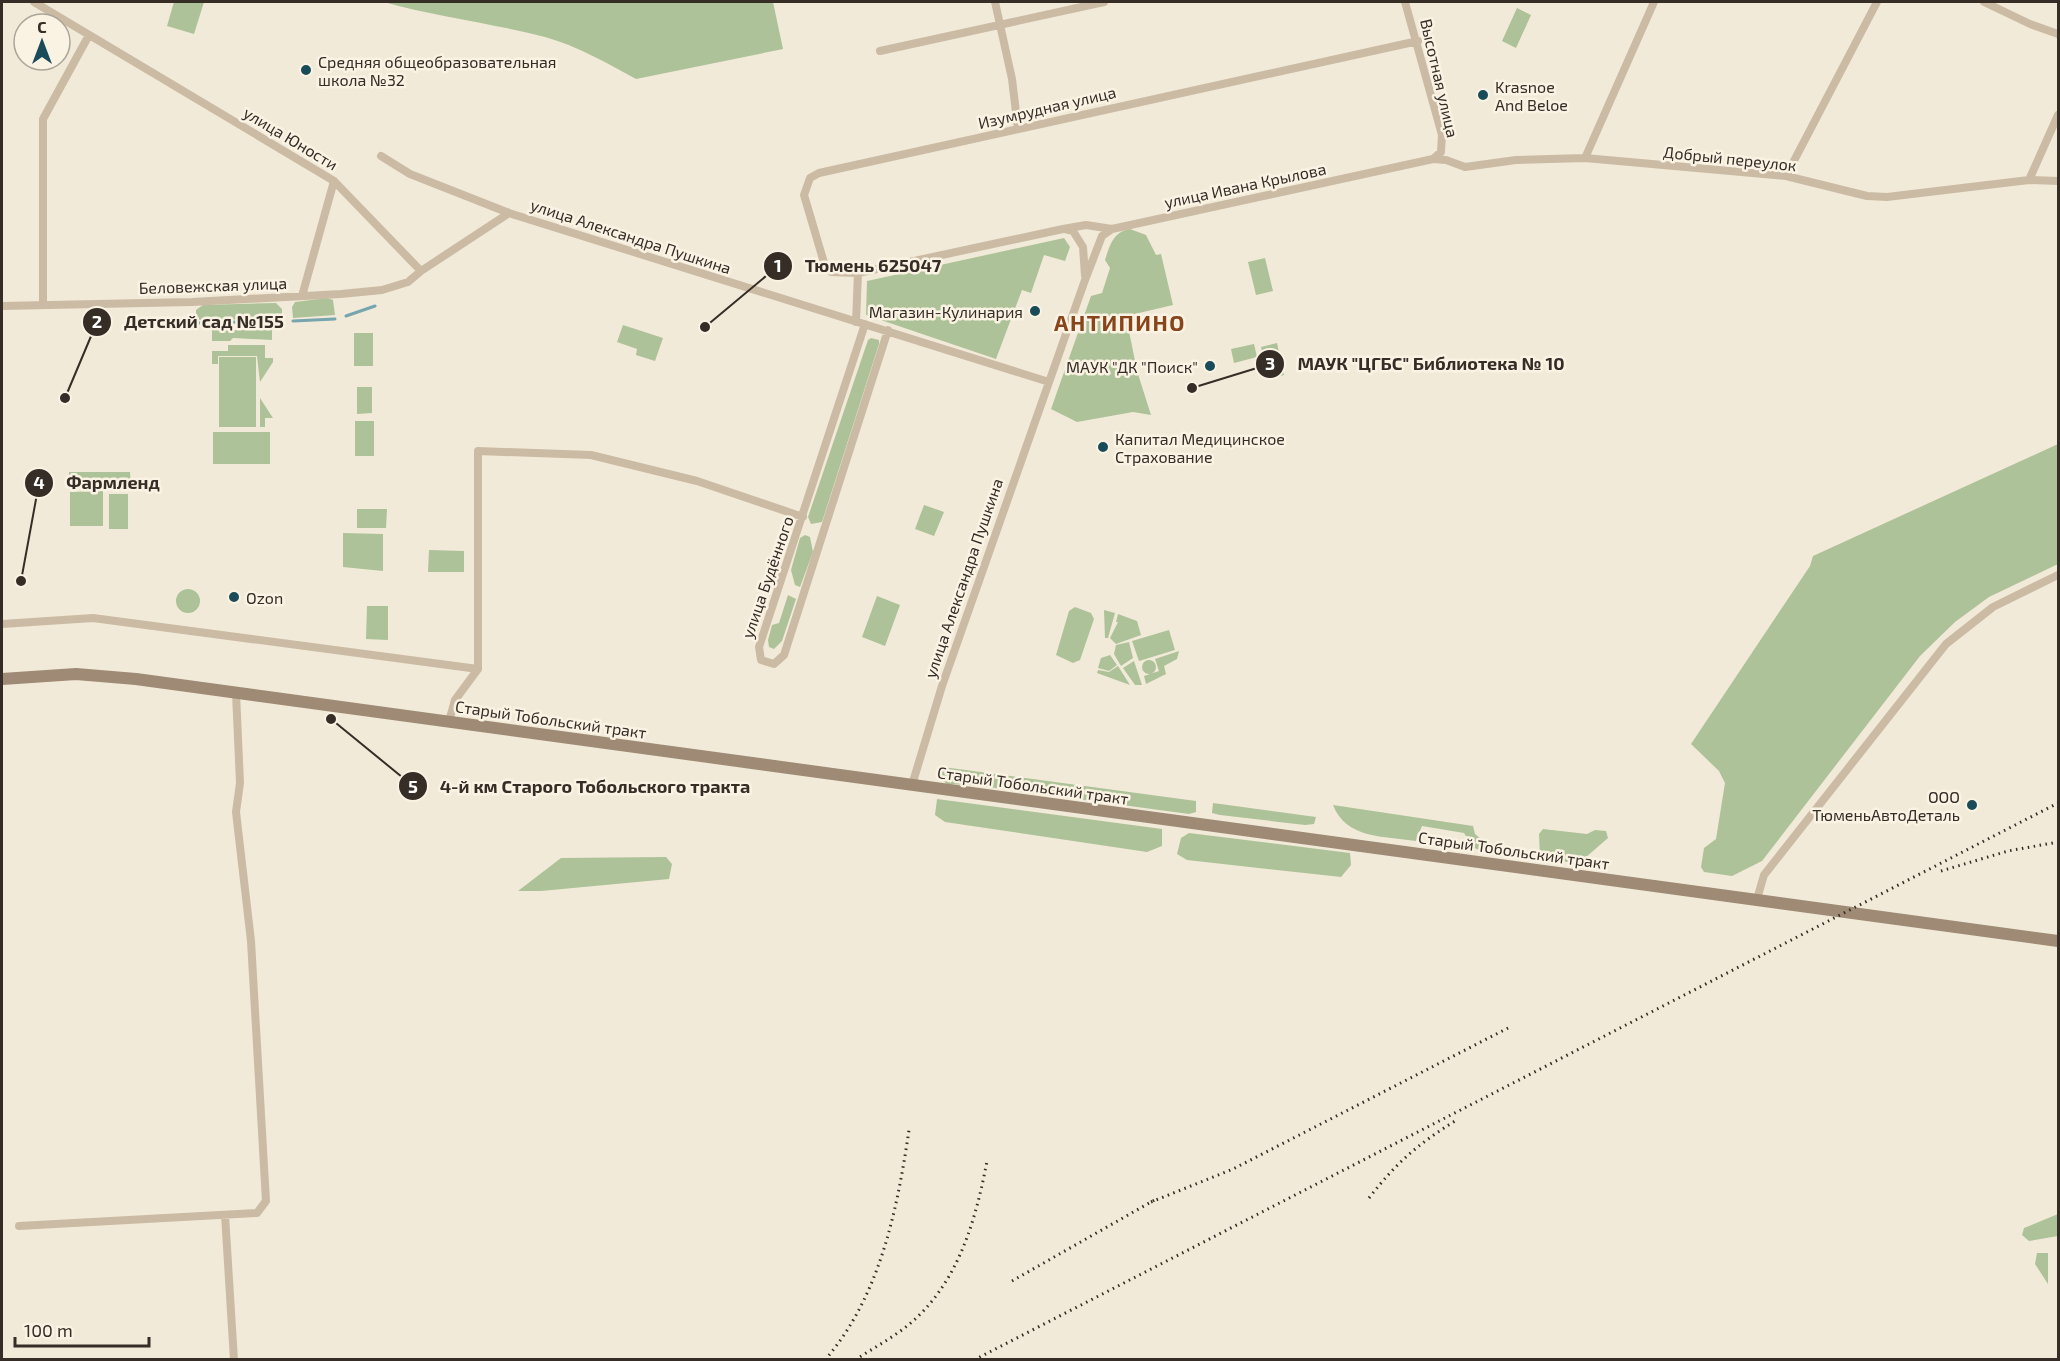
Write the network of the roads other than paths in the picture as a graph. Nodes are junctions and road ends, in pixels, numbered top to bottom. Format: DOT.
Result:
graph roads {
  1 [pos="34,2"];
  2 [pos="995,2"];
  3 [pos="1104,2"];
  4 [pos="1405,2"];
  5 [pos="1654,2"];
  6 [pos="1876,2"];
  7 [pos="1984,2"];
  8 [pos="1000,25"];
  9 [pos="90,34"];
  10 [pos="2058,34"];
  11 [pos="1418,41"];
  12 [pos="880,51"];
  13 [pos="2058,115"];
  14 [pos="1018,129"];
  15 [pos="381,156"];
  16 [pos="1585,158"];
  17 [pos="1433,159"];
  18 [pos="1786,177"];
  19 [pos="2030,180"];
  20 [pos="334,181"];
  21 [pos="2058,181"];
  22 [pos="510,213"];
  23 [pos="1063,229"];
  24 [pos="1112,229"];
  25 [pos="421,271"];
  26 [pos="858,273"];
  27 [pos="1085,280"];
  28 [pos="302,296"];
  29 [pos="43,304"];
  30 [pos="2,306"];
  31 [pos="861,323"];
  32 [pos="888,330"];
  33 [pos="1050,382"];
  34 [pos="803,517"];
  35 [pos="2058,575"];
  36 [pos="2,624"];
  37 [pos="478,669"];
  38 [pos="2,679"];
  39 [pos="236,693"];
  40 [pos="449,721"];
  41 [pos="912,785"];
  42 [pos="1757,899"];
  43 [pos="2058,941"];
  44 [pos="225,1215"];
  45 [pos="19,1226"];
  46 [pos="234,1359"];
  1 -- 9 [label="street, улица Юности"];
  2 -- 8 [label="street"];
  3 -- 8 [label="street"];
  4 -- 11 [label="street, Высотная улица"];
  5 -- 16 [label="street"];
  6 -- 18 [label="street"];
  7 -- 10 [label="street"];
  8 -- 12 [label="street"];
  8 -- 14 [label="street"];
  9 -- 20 [label="street, улица Юности"];
  9 -- 29 [label="street"];
  11 -- 14 [label="street, Изумрудная улица"];
  11 -- 17 [label="street, Высотная улица"];
  13 -- 19 [label="street"];
  14 -- 26 [label="street, Изумрудная улица"];
  15 -- 22 [label="street, улица Александра Пушкина"];
  16 -- 17 [label="street, Добрый переулок"];
  16 -- 18 [label="street, Добрый переулок"];
  17 -- 24 [label="street, улица Ивана Крылова"];
  18 -- 19 [label="street, Добрый переулок"];
  19 -- 21 [label="street, Добрый переулок"];
  20 -- 25 [label="street, улица Юности"];
  20 -- 28 [label="street"];
  22 -- 25 [label="street"];
  22 -- 31 [label="street, улица Александра Пушкина"];
  23 -- 24 [label="street, улица Ивана Крылова"];
  23 -- 26 [label="street, улица Ивана Крылова"];
  23 -- 27 [label="street"];
  24 -- 27 [label="street, улица Александра Пушкина"];
  25 -- 28 [label="street, Беловежская улица"];
  26 -- 31 [label="street, улица Будённого"];
  27 -- 33 [label="street, улица Александра Пушкина"];
  28 -- 29 [label="street, Беловежская улица"];
  29 -- 30 [label="street, Беловежская улица"];
  31 -- 32 [label="street, улица Александра Пушкина"];
  31 -- 34 [label="street, улица Будённого"];
  32 -- 33 [label="street, улица Александра Пушкина"];
  32 -- 34 [label="street, улица Будённого"];
  33 -- 41 [label="street, улица Александра Пушкина"];
  34 -- 37 [label="street"];
  35 -- 42 [label="street"];
  36 -- 37 [label="street"];
  37 -- 40 [label="street"];
  38 -- 39 [label="street, Старый Тобольский тракт"];
  39 -- 40 [label="street, Старый Тобольский тракт"];
  39 -- 44 [label="street"];
  40 -- 41 [label="street, Старый Тобольский тракт"];
  41 -- 42 [label="street, Старый Тобольский тракт"];
  42 -- 43 [label="street, Старый Тобольский тракт"];
  44 -- 45 [label="street"];
  44 -- 46 [label="street"];
}
